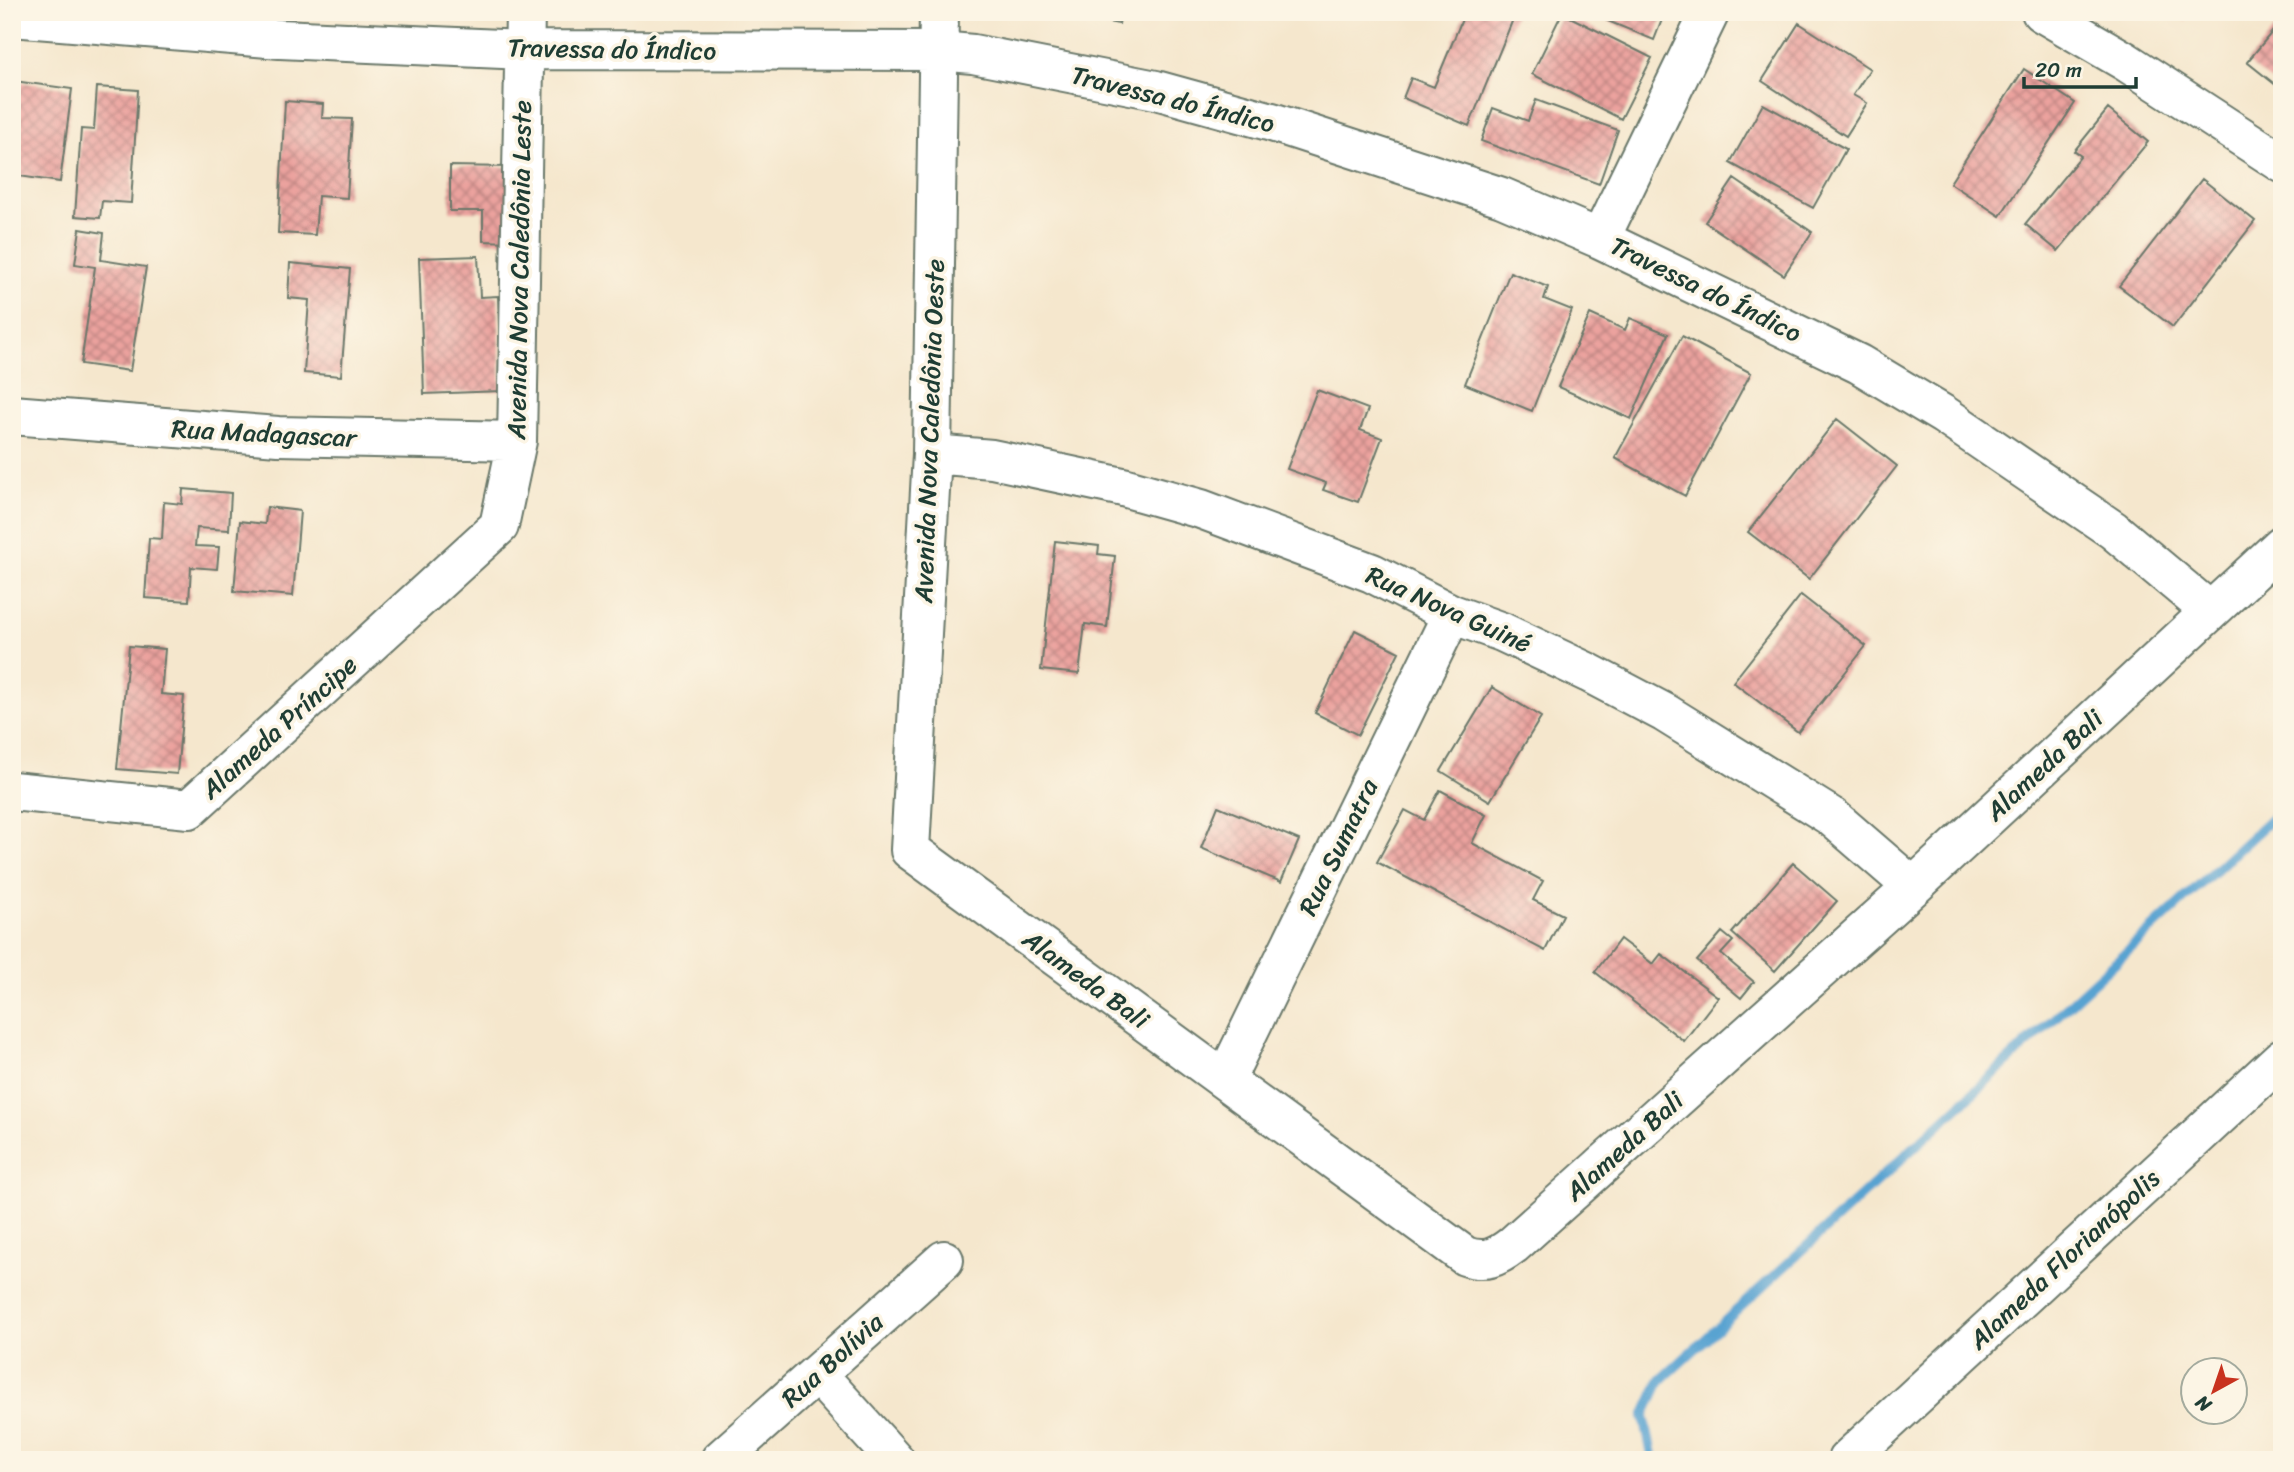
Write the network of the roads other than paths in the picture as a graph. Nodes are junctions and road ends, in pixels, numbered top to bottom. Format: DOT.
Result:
graph roads {
  1 [pos="525,12"];
  2 [pos="939,12"];
  3 [pos="1710,12"];
  4 [pos="2041,12"];
  5 [pos="12,17"];
  6 [pos="79,18"];
  7 [pos="524,50"];
  8 [pos="939,51"];
  9 [pos="2282,163"];
  10 [pos="1600,239"];
  11 [pos="12,415"];
  12 [pos="517,442"];
  13 [pos="932,453"];
  14 [pos="499,526"];
  15 [pos="2282,545"];
  16 [pos="2210,611"];
  17 [pos="1452,614"];
  18 [pos="12,791"];
  19 [pos="910,849"];
  20 [pos="1913,887"];
  21 [pos="2282,1058"];
  22 [pos="1225,1080"];
  23 [pos="944,1260"];
  24 [pos="817,1374"];
  25 [pos="720,1460"];
  26 [pos="895,1460"];
  27 [pos="1847,1460"];
  1 -- 7 [label="street, Avenida Nova Caledônia Leste"];
  2 -- 8 [label="street, Avenida Nova Caledônia Oeste"];
  3 -- 10 [label="street"];
  4 -- 9 [label="street"];
  5 -- 6 [label="street, Travessa do Índico"];
  6 -- 7 [label="street, Travessa do Índico"];
  7 -- 8 [label="street, Travessa do Índico"];
  7 -- 12 [label="street, Avenida Nova Caledônia Leste"];
  8 -- 10 [label="street, Travessa do Índico"];
  8 -- 13 [label="street, Avenida Nova Caledônia Oeste"];
  10 -- 16 [label="street, Travessa do Índico"];
  11 -- 12 [label="street, Rua Madagascar"];
  12 -- 14 [label="street, Avenida Nova Caledônia Leste"];
  13 -- 17 [label="street, Rua Nova Guiné"];
  13 -- 19 [label="street, Avenida Nova Caledônia Oeste"];
  14 -- 18 [label="street, Alameda Príncipe"];
  15 -- 16 [label="street, Alameda Bali"];
  16 -- 20 [label="street, Alameda Bali"];
  17 -- 20 [label="street, Rua Nova Guiné"];
  17 -- 22 [label="street, Rua Sumatra"];
  19 -- 22 [label="street, Alameda Bali"];
  20 -- 22 [label="street, Alameda Bali"];
  21 -- 27 [label="street, Alameda Florianópolis"];
  23 -- 24 [label="street, Rua Bolívia"];
  24 -- 25 [label="street, Rua Bolívia"];
  24 -- 26 [label="street"];
}
